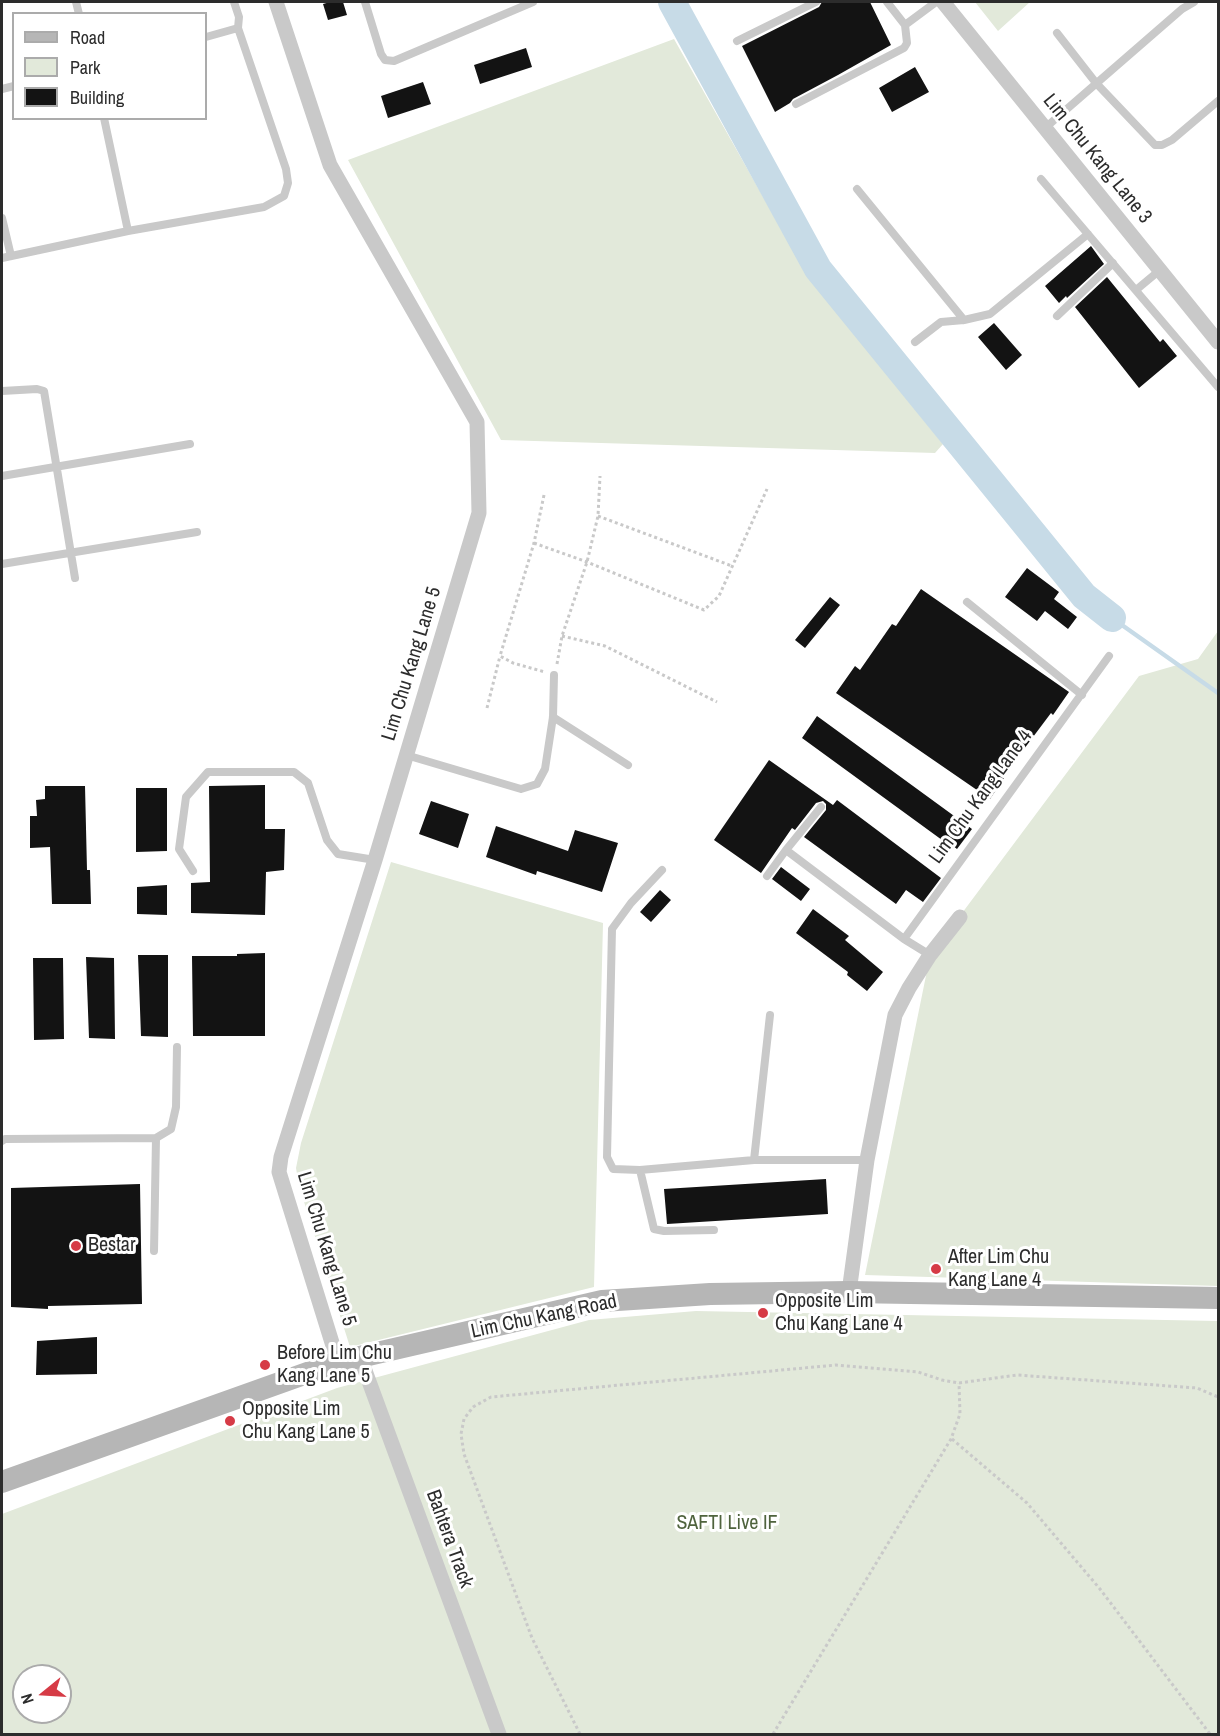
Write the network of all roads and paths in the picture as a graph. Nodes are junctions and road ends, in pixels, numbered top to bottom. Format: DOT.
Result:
graph roads {
  1 [pos="234,2"];
  2 [pos="276,2"];
  3 [pos="365,2"];
  4 [pos="533,2"];
  5 [pos="816,2"];
  6 [pos="887,2"];
  7 [pos="936,2"];
  8 [pos="943,2"];
  9 [pos="1194,2"];
  10 [pos="905,25"];
  11 [pos="238,28"];
  12 [pos="1057,33"];
  13 [pos="207,37"];
  14 [pos="737,41"];
  15 [pos="1096,83"];
  16 [pos="1218,101"];
  17 [pos="796,104"];
  18 [pos="104,120"];
  19 [pos="1045,128"];
  20 [pos="1041,179"];
  21 [pos="856,189"];
  22 [pos="2,218"];
  23 [pos="128,231"];
  24 [pos="1088,234"];
  25 [pos="11,256"];
  26 [pos="2,258"];
  27 [pos="1113,263"];
  28 [pos="1160,270"];
  29 [pos="1136,290"];
  30 [pos="1056,316"];
  31 [pos="964,320"];
  32 [pos="915,342"];
  33 [pos="1218,342"];
  34 [pos="1218,387"];
  35 [pos="2,391"];
  36 [pos="190,444"];
  37 [pos="57,465"];
  38 [pos="2,476"];
  39 [pos="600,476"];
  40 [pos="767,489"];
  41 [pos="544,495"];
  42 [pos="598,516"];
  43 [pos="197,532"];
  44 [pos="534,543"];
  45 [pos="71,552"];
  46 [pos="587,562"];
  47 [pos="2,564"];
  48 [pos="732,566"];
  49 [pos="75,578"];
  50 [pos="968,602"];
  51 [pos="562,636"];
  52 [pos="500,656"];
  53 [pos="1110,656"];
  54 [pos="555,675"];
  55 [pos="1082,695"];
  56 [pos="717,702"];
  57 [pos="487,708"];
  58 [pos="553,717"];
  59 [pos="406,755"];
  60 [pos="628,765"];
  61 [pos="821,807"];
  62 [pos="786,850"];
  63 [pos="375,860"];
  64 [pos="662,870"];
  65 [pos="192,871"];
  66 [pos="767,876"];
  67 [pos="960,917"];
  68 [pos="904,939"];
  69 [pos="930,955"];
  70 [pos="770,1015"];
  71 [pos="177,1047"];
  72 [pos="156,1138"];
  73 [pos="2,1141"];
  74 [pos="754,1160"];
  75 [pos="867,1160"];
  76 [pos="640,1170"];
  77 [pos="714,1230"];
  78 [pos="154,1251"];
  79 [pos="849,1292"];
  80 [pos="1218,1298"];
  81 [pos="349,1360"];
  82 [pos="960,1383"];
  83 [pos="1218,1397"];
  84 [pos="951,1439"];
  85 [pos="2,1482"];
  86 [pos="500,1734"];
  87 [pos="580,1734"];
  88 [pos="773,1734"];
  89 [pos="1210,1734"];
  1 -- 11 [label="lane"];
  2 -- 59 [label="street, Lim Chu Kang Lane 5"];
  3 -- 4 [label="lane"];
  5 -- 14 [label="lane"];
  6 -- 10 [label="lane"];
  7 -- 10 [label="lane"];
  8 -- 19 [label="street, Lim Chu Kang Lane 3"];
  9 -- 15 [label="lane"];
  10 -- 17 [label="lane"];
  11 -- 13 [label="lane"];
  11 -- 23 [label="lane"];
  12 -- 15 [label="lane"];
  15 -- 16 [label="lane"];
  15 -- 19 [label="lane"];
  18 -- 23 [label="lane"];
  19 -- 28 [label="street, Lim Chu Kang Lane 3"];
  20 -- 24 [label="lane"];
  21 -- 31 [label="lane"];
  22 -- 25 [label="lane"];
  23 -- 25 [label="lane"];
  24 -- 27 [label="lane"];
  24 -- 31 [label="lane"];
  25 -- 26 [label="lane"];
  27 -- 29 [label="lane"];
  27 -- 30 [label="lane"];
  28 -- 29 [label="lane"];
  28 -- 33 [label="street, Lim Chu Kang Lane 3"];
  29 -- 34 [label="lane"];
  31 -- 32 [label="lane"];
  35 -- 37 [label="lane"];
  36 -- 37 [label="lane"];
  37 -- 38 [label="lane"];
  37 -- 45 [label="lane"];
  39 -- 42 [label="path"];
  40 -- 48 [label="path"];
  41 -- 44 [label="path"];
  42 -- 46 [label="path"];
  42 -- 48 [label="path"];
  43 -- 45 [label="lane"];
  44 -- 46 [label="path"];
  44 -- 52 [label="path"];
  45 -- 47 [label="lane"];
  45 -- 49 [label="lane"];
  46 -- 48 [label="path"];
  46 -- 51 [label="path"];
  50 -- 55 [label="lane"];
  51 -- 54 [label="path"];
  51 -- 56 [label="path"];
  52 -- 54 [label="path"];
  52 -- 57 [label="path"];
  53 -- 55 [label="lane, Lim Chu Kang Lane 4"];
  54 -- 58 [label="lane"];
  55 -- 68 [label="lane, Lim Chu Kang Lane 4"];
  58 -- 59 [label="lane"];
  58 -- 60 [label="lane"];
  59 -- 63 [label="street, Lim Chu Kang Lane 5"];
  61 -- 62 [label="lane"];
  62 -- 66 [label="lane"];
  62 -- 68 [label="lane"];
  63 -- 65 [label="lane"];
  63 -- 81 [label="street, Lim Chu Kang Lane 5"];
  64 -- 76 [label="lane"];
  67 -- 69 [label="street"];
  68 -- 69 [label="lane"];
  69 -- 75 [label="street"];
  70 -- 74 [label="lane"];
  71 -- 72 [label="lane"];
  72 -- 73 [label="lane"];
  72 -- 78 [label="lane"];
  74 -- 75 [label="lane"];
  74 -- 76 [label="lane"];
  75 -- 79 [label="street"];
  76 -- 77 [label="lane"];
  79 -- 80 [label="main road, Lim Chu Kang Road"];
  79 -- 81 [label="main road, Lim Chu Kang Road"];
  81 -- 85 [label="main road, Lim Chu Kang Road"];
  81 -- 86 [label="street, Bahtera Track"];
  82 -- 83 [label="path"];
  82 -- 84 [label="path"];
  82 -- 87 [label="path"];
  84 -- 88 [label="path"];
  84 -- 89 [label="path"];
}
